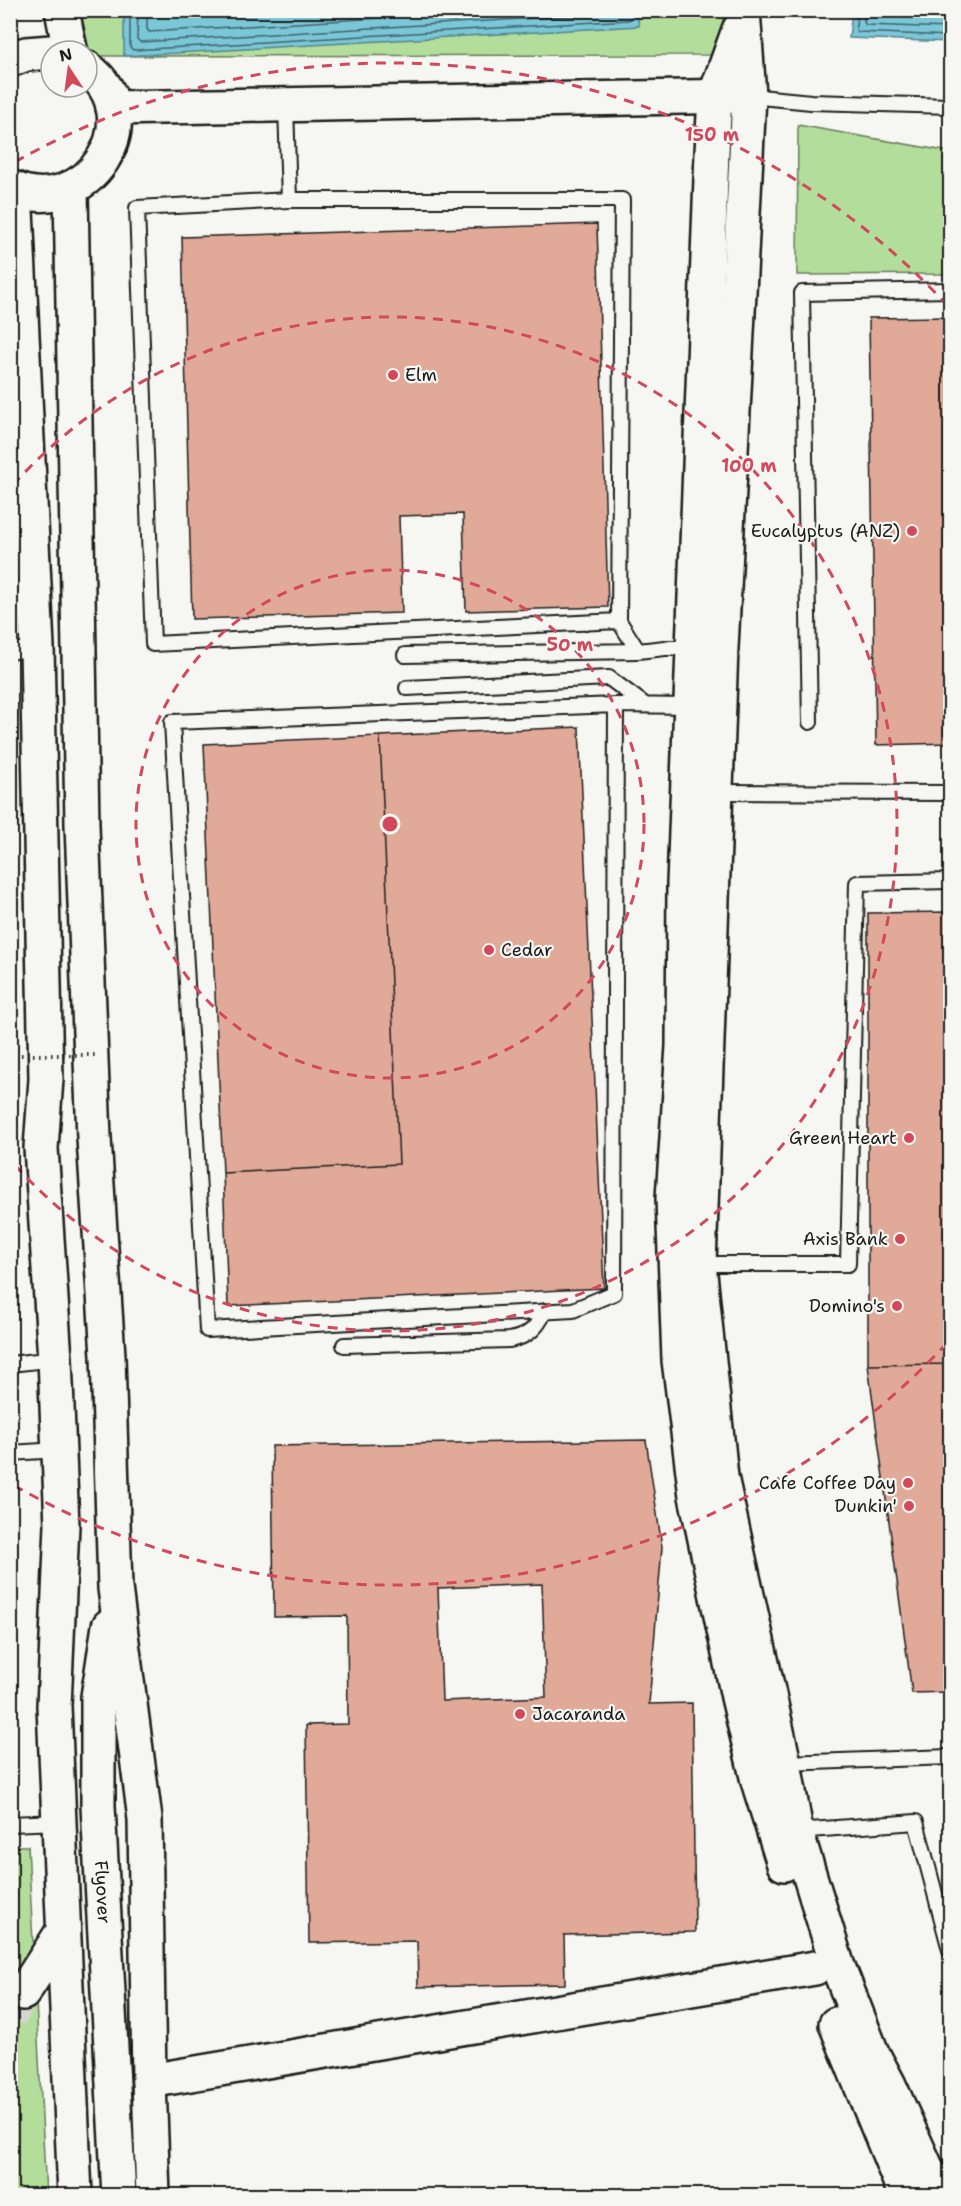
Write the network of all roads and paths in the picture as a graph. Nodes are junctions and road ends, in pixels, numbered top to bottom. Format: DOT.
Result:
graph roads {
  1 [pos="62,10"];
  2 [pos="743,15"];
  3 [pos="68,39"];
  4 [pos="39,53"];
  5 [pos="10,60"];
  6 [pos="99,81"];
  7 [pos="715,96"];
  8 [pos="749,96"];
  9 [pos="286,106"];
  10 [pos="951,106"];
  11 [pos="113,108"];
  12 [pos="13,188"];
  13 [pos="71,190"];
  14 [pos="289,200"];
  15 [pos="951,290"];
  16 [pos="619,621"];
  17 [pos="692,648"];
  18 [pos="24,650"];
  19 [pos="638,651"];
  20 [pos="405,655"];
  21 [pos="407,687"];
  22 [pos="616,705"];
  23 [pos="645,705"];
  24 [pos="689,706"];
  25 [pos="810,722"];
  26 [pos="715,792"];
  27 [pos="951,793"];
  28 [pos="951,881"];
  29 [pos="21,1055"];
  30 [pos="99,1055"];
  31 [pos="687,1264"];
  32 [pos="545,1311"];
  33 [pos="344,1345"];
  34 [pos="55,1359"];
  35 [pos="10,1364"];
  36 [pos="59,1450"];
  37 [pos="10,1453"];
  38 [pos="115,1588"];
  39 [pos="951,1757"];
  40 [pos="784,1763"];
  41 [pos="58,1822"];
  42 [pos="10,1824"];
  43 [pos="785,1833"];
  44 [pos="63,1931"];
  45 [pos="951,1950"];
  46 [pos="815,1968"];
  47 [pos="23,1993"];
  48 [pos="148,2080"];
  49 [pos="75,2196"];
  50 [pos="119,2196"];
  51 [pos="153,2196"];
  52 [pos="906,2196"];
  53 [pos="939,2196"];
  1 -- 3 [label="street"];
  2 -- 7 [label="street"];
  2 -- 8 [label="street"];
  4 -- 5 [label="street"];
  6 -- 11 [label="street"];
  7 -- 8 [label="street"];
  7 -- 9 [label="street"];
  7 -- 17 [label="street"];
  8 -- 10 [label="lane"];
  8 -- 26 [label="street"];
  9 -- 11 [label="street"];
  9 -- 14 [label="lane"];
  11 -- 13 [label="street"];
  12 -- 13 [label="street"];
  12 -- 18 [label="street"];
  13 -- 38 [label="street"];
  14 -- 16 [label="lane"];
  14 -- 16 [label="lane"];
  15 -- 25 [label="lane"];
  16 -- 19 [label="lane"];
  17 -- 19 [label="lane"];
  17 -- 24 [label="street"];
  18 -- 34 [label="street"];
  19 -- 20 [label="lane"];
  21 -- 23 [label="lane"];
  22 -- 23 [label="lane"];
  22 -- 32 [label="lane"];
  22 -- 32 [label="lane"];
  23 -- 24 [label="lane"];
  24 -- 31 [label="street"];
  26 -- 27 [label="lane"];
  26 -- 31 [label="street"];
  28 -- 31 [label="lane"];
  29 -- 30 [label="path, bridge"];
  31 -- 40 [label="street"];
  31 -- 43 [label="street"];
  32 -- 33 [label="lane"];
  34 -- 35 [label="lane"];
  34 -- 36 [label="street"];
  36 -- 37 [label="lane"];
  36 -- 41 [label="street"];
  38 -- 48 [label="street"];
  38 -- 50 [label="street, Flyover"];
  39 -- 40 [label="lane"];
  40 -- 43 [label="street"];
  41 -- 42 [label="lane"];
  41 -- 44 [label="street"];
  43 -- 45 [label="lane"];
  43 -- 46 [label="street"];
  43 -- 53 [label="street"];
  44 -- 47 [label="street"];
  44 -- 49 [label="street"];
  46 -- 48 [label="street"];
  46 -- 52 [label="street"];
  48 -- 51 [label="street"];
}
